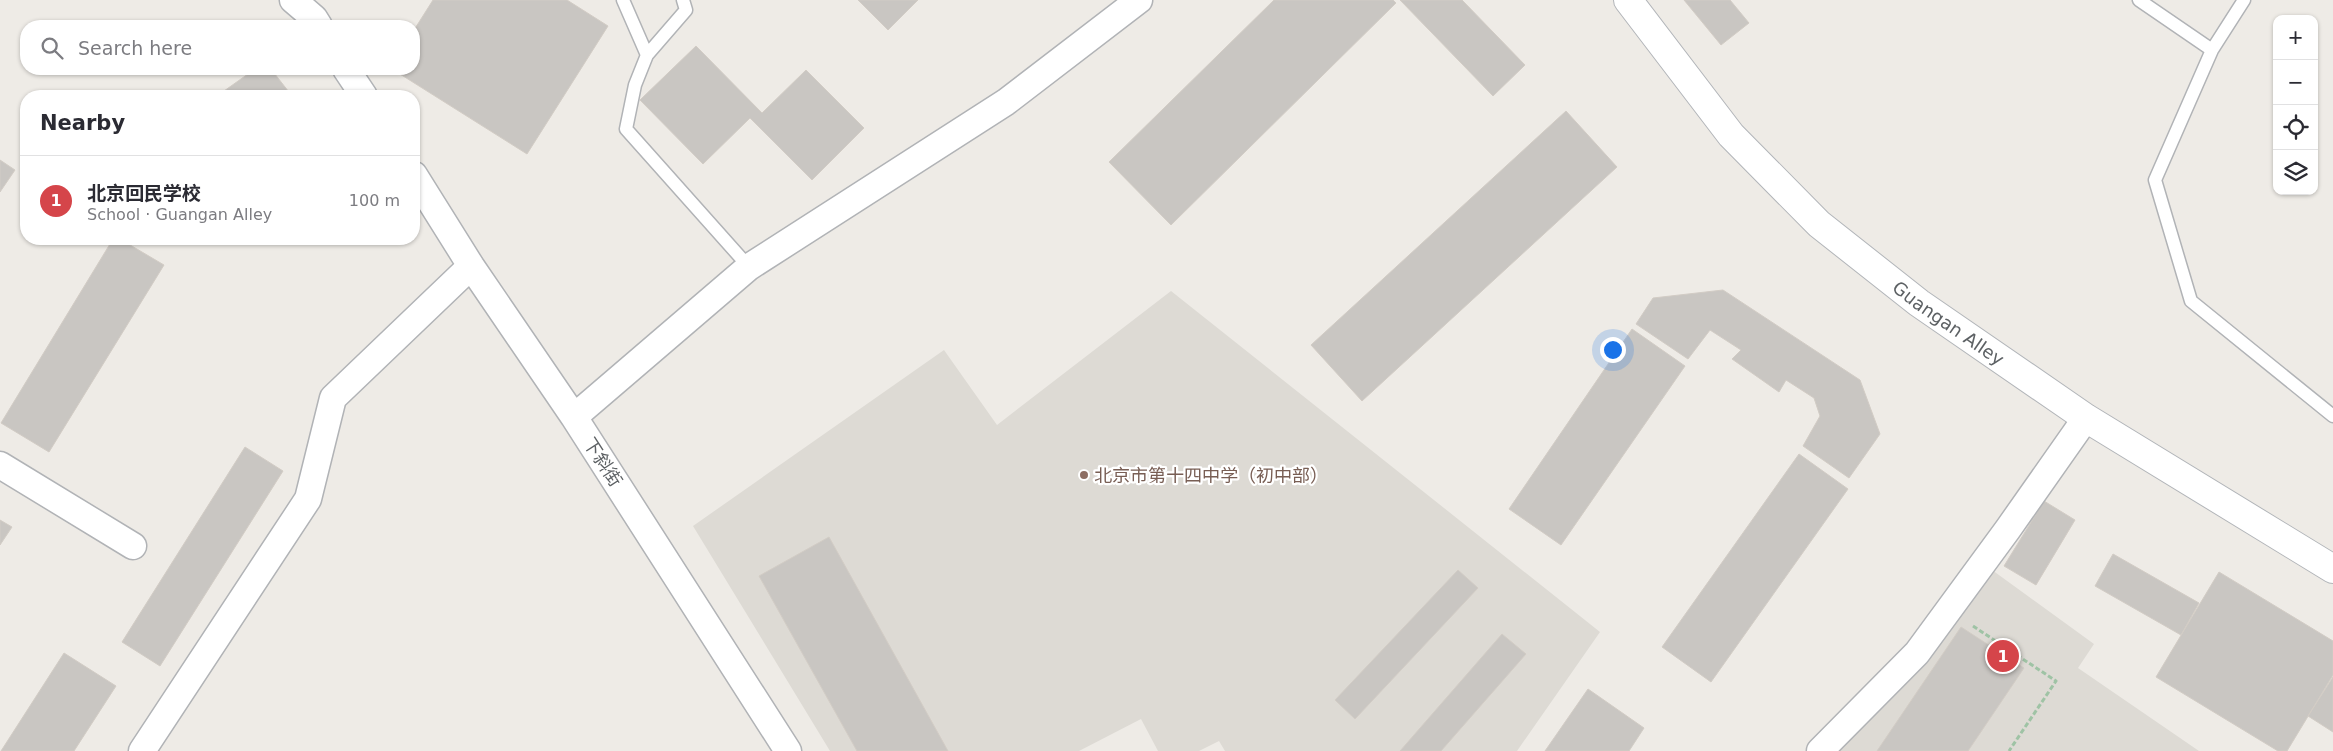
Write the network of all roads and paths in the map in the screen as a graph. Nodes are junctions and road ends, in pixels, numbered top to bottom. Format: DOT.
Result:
graph roads {
  1 [pos="294,0"];
  2 [pos="623,0"];
  3 [pos="683,0"];
  4 [pos="1139,0"];
  5 [pos="1628,0"];
  6 [pos="2140,0"];
  7 [pos="2244,0"];
  8 [pos="315,20"];
  9 [pos="2212,50"];
  10 [pos="647,55"];
  11 [pos="350,75"];
  12 [pos="360,90"];
  13 [pos="420,184"];
  14 [pos="472,266"];
  15 [pos="749,267"];
  16 [pos="2333,416"];
  17 [pos="574,417"];
  18 [pos="2086,418"];
  19 [pos="0,465"];
  20 [pos="133,546"];
  21 [pos="2333,569"];
  22 [pos="1949,610"];
  23 [pos="142,751"];
  24 [pos="788,751"];
  25 [pos="1820,751"];
  26 [pos="2009,751"];
  1 -- 8 [label="street"];
  2 -- 10 [label="lane"];
  3 -- 10 [label="lane"];
  4 -- 15 [label="street"];
  5 -- 18 [label="street, Guangan Alley"];
  6 -- 9 [label="lane"];
  7 -- 9 [label="lane"];
  9 -- 16 [label="lane"];
  10 -- 15 [label="lane"];
  11 -- 12 [label="street"];
  13 -- 14 [label="street, 下斜街"];
  14 -- 17 [label="street, 下斜街"];
  14 -- 23 [label="street"];
  15 -- 17 [label="street"];
  17 -- 24 [label="street, 下斜街"];
  18 -- 21 [label="street, Guangan Alley"];
  18 -- 22 [label="street"];
  19 -- 20 [label="street"];
  22 -- 25 [label="street"];
  22 -- 26 [label="path"];
}
